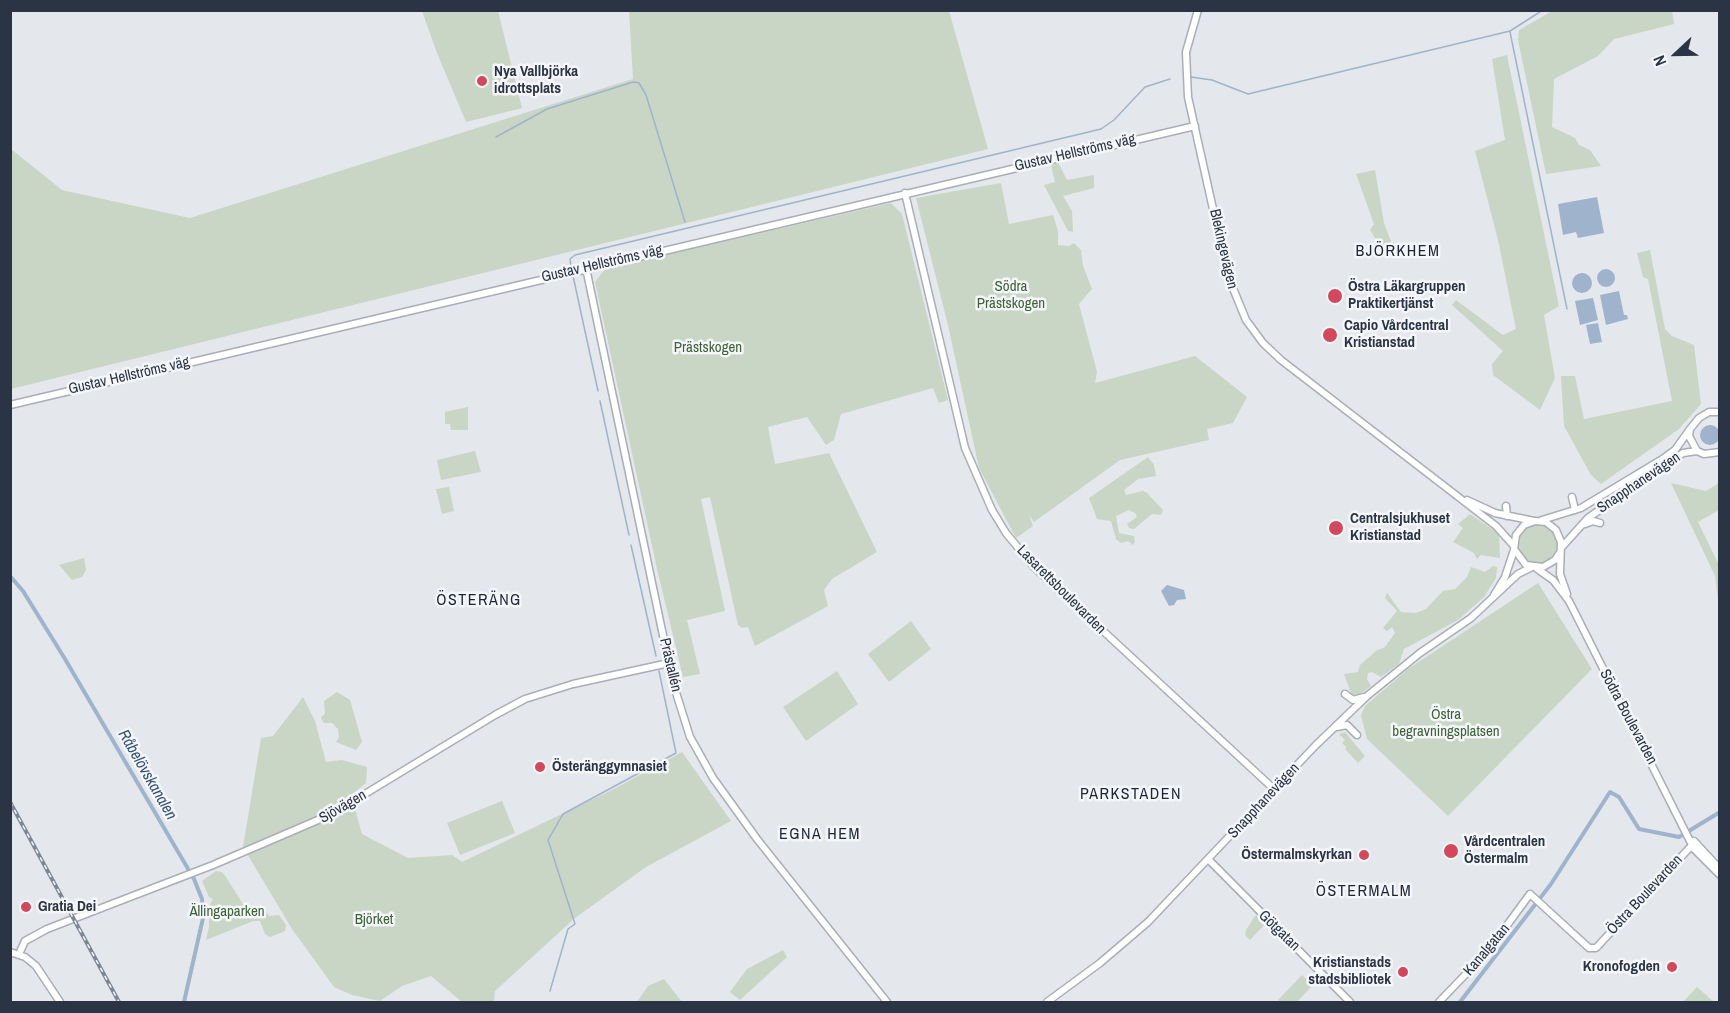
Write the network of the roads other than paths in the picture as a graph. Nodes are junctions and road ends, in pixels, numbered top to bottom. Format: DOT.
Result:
graph roads {
  1 [pos="1198,10"];
  2 [pos="1195,126"];
  3 [pos="905,193"];
  4 [pos="586,268"];
  5 [pos="10,405"];
  6 [pos="1719,412"];
  7 [pos="1690,429"];
  8 [pos="1696,451"];
  9 [pos="1719,452"];
  10 [pos="1458,496"];
  11 [pos="1572,497"];
  12 [pos="1506,506"];
  13 [pos="1575,510"];
  14 [pos="1507,516"];
  15 [pos="1537,521"];
  16 [pos="1600,523"];
  17 [pos="1576,529"];
  18 [pos="1514,548"];
  19 [pos="1559,551"];
  20 [pos="1534,567"];
  21 [pos="1564,585"];
  22 [pos="1572,588"];
  23 [pos="1569,601"];
  24 [pos="1487,605"];
  25 [pos="669,663"];
  26 [pos="1345,694"];
  27 [pos="1368,696"];
  28 [pos="1334,729"];
  29 [pos="1357,735"];
  30 [pos="1275,790"];
  31 [pos="1694,843"];
  32 [pos="1208,859"];
  33 [pos="1719,869"];
  34 [pos="1719,875"];
  35 [pos="1540,902"];
  36 [pos="10,952"];
  37 [pos="19,954"];
  38 [pos="60,1002"];
  39 [pos="887,1002"];
  40 [pos="1047,1002"];
  41 [pos="1350,1002"];
  42 [pos="1439,1002"];
  1 -- 2 [label="street, Blekingevägen"];
  2 -- 3 [label="street, Gustav Hellströms väg"];
  2 -- 10 [label="street, Blekingevägen"];
  3 -- 4 [label="street, Gustav Hellströms väg"];
  3 -- 30 [label="street, Lasarettsboulevarden"];
  4 -- 5 [label="street, Gustav Hellströms väg"];
  4 -- 25 [label="street, Prästallén"];
  6 -- 7 [label="street, Snapphanevägen"];
  7 -- 8 [label="street"];
  7 -- 13 [label="street, Snapphanevägen"];
  8 -- 9 [label="street"];
  8 -- 17 [label="street, Snapphanevägen"];
  10 -- 14 [label="street, Blekingevägen"];
  10 -- 18 [label="street, Blekingevägen"];
  11 -- 13 [label="street"];
  12 -- 14 [label="street"];
  13 -- 15 [label="street, Snapphanevägen"];
  14 -- 15 [label="street, Blekingevägen"];
  15 -- 18 [label="street"];
  15 -- 19 [label="street"];
  16 -- 17 [label="street"];
  17 -- 19 [label="street, Snapphanevägen"];
  18 -- 20 [label="street"];
  18 -- 24 [label="street, Snapphanevägen"];
  19 -- 20 [label="street"];
  19 -- 21 [label="street, Södra Boulevarden"];
  20 -- 23 [label="street, Södra Boulevarden"];
  20 -- 24 [label="street, Snapphanevägen"];
  21 -- 22 [label="street"];
  21 -- 23 [label="street, Södra Boulevarden"];
  23 -- 31 [label="street, Södra Boulevarden"];
  24 -- 27 [label="street, Snapphanevägen"];
  25 -- 37 [label="street, Sjövägen"];
  25 -- 39 [label="street, Prästallén"];
  26 -- 27 [label="street"];
  27 -- 28 [label="street, Snapphanevägen"];
  28 -- 29 [label="street"];
  28 -- 30 [label="street, Snapphanevägen"];
  30 -- 32 [label="street, Snapphanevägen"];
  31 -- 33 [label="street, Södra Boulevarden"];
  31 -- 34 [label="street, Södra Boulevarden"];
  31 -- 35 [label="street, Östra Boulevarden"];
  32 -- 40 [label="street, Snapphanevägen"];
  32 -- 41 [label="street, Götgatan"];
  35 -- 42 [label="street, Kanalgatan"];
  36 -- 37 [label="street"];
  37 -- 38 [label="street"];
}
